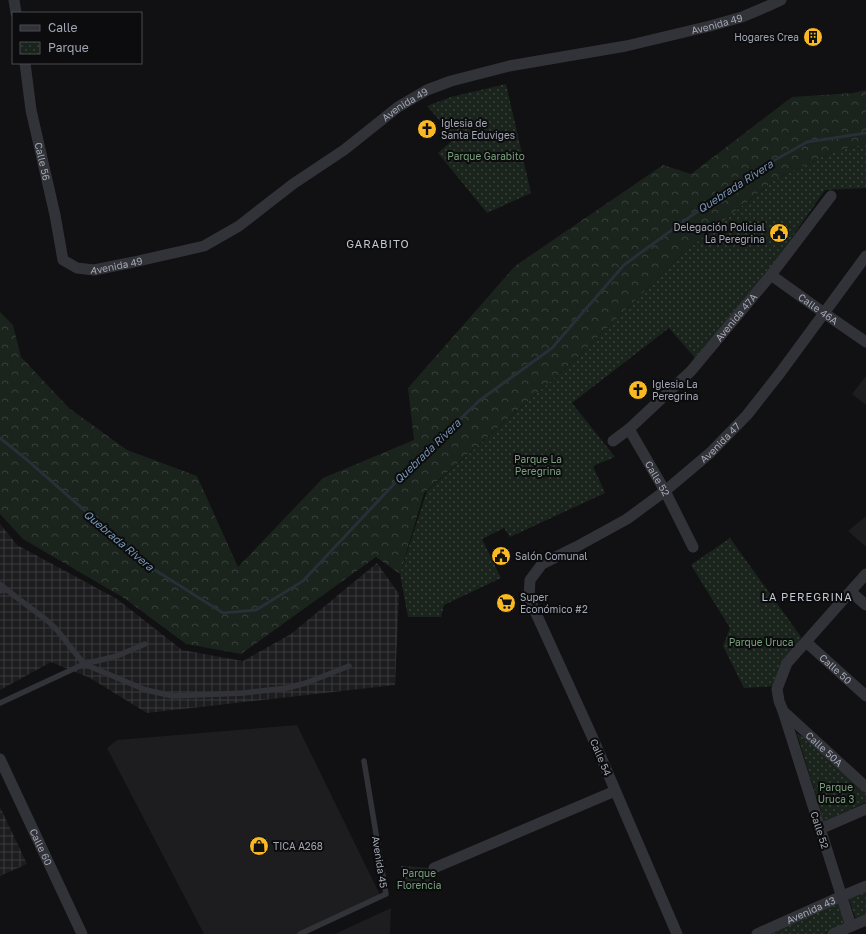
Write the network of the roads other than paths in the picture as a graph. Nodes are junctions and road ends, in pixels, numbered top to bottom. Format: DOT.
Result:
graph roads {
  1 [pos="14,0"];
  2 [pos="781,0"];
  3 [pos="16,12"];
  4 [pos="25,64"];
  5 [pos="831,196"];
  6 [pos="866,256"];
  7 [pos="62,260"];
  8 [pos="771,275"];
  9 [pos="824,313"];
  10 [pos="866,342"];
  11 [pos="629,429"];
  12 [pos="613,441"];
  13 [pos="665,491"];
  14 [pos="693,548"];
  15 [pos="866,574"];
  16 [pos="530,580"];
  17 [pos="0,584"];
  18 [pos="6,590"];
  19 [pos="0,591"];
  20 [pos="851,592"];
  21 [pos="866,605"];
  22 [pos="806,642"];
  23 [pos="144,644"];
  24 [pos="84,664"];
  25 [pos="349,666"];
  26 [pos="866,696"];
  27 [pos="0,702"];
  28 [pos="783,711"];
  29 [pos="0,759"];
  30 [pos="364,761"];
  31 [pos="866,787"];
  32 [pos="615,790"];
  33 [pos="866,809"];
  34 [pos="820,829"];
  35 [pos="434,868"];
  36 [pos="866,886"];
  37 [pos="842,896"];
  38 [pos="866,920"];
  39 [pos="851,926"];
  40 [pos="82,934"];
  41 [pos="300,934"];
  42 [pos="677,934"];
  43 [pos="757,934"];
  44 [pos="833,934"];
  1 -- 3 [label="street"];
  2 -- 7 [label="street, Avenida 49"];
  4 -- 7 [label="street, Calle 56"];
  5 -- 8 [label="street, Avenida 47A"];
  6 -- 9 [label="street, Avenida 47"];
  8 -- 9 [label="street, Calle 46A"];
  8 -- 11 [label="street, Avenida 47A"];
  9 -- 10 [label="street, Calle 46A"];
  9 -- 13 [label="street, Avenida 47"];
  11 -- 12 [label="street"];
  11 -- 13 [label="street, Calle 52"];
  13 -- 14 [label="street, Calle 52"];
  13 -- 16 [label="street, Avenida 47"];
  15 -- 20 [label="street, Calle 52"];
  16 -- 32 [label="street, Calle 54"];
  17 -- 18 [label="lane"];
  18 -- 19 [label="lane"];
  18 -- 24 [label="lane"];
  20 -- 21 [label="street"];
  20 -- 22 [label="street, Calle 52"];
  22 -- 26 [label="street, Calle 50"];
  22 -- 28 [label="street, Calle 52"];
  23 -- 24 [label="lane"];
  24 -- 25 [label="lane"];
  24 -- 27 [label="lane"];
  28 -- 31 [label="street, Calle 50A"];
  28 -- 34 [label="street, Calle 52"];
  29 -- 40 [label="street, Calle 60"];
  30 -- 41 [label="lane, Avenida 45"];
  32 -- 35 [label="street"];
  32 -- 42 [label="street, Calle 54"];
  33 -- 34 [label="street"];
  34 -- 37 [label="street, Calle 52"];
  36 -- 37 [label="street, Avenida 43"];
  37 -- 39 [label="street, Calle 52"];
  37 -- 43 [label="street, Avenida 43"];
  38 -- 39 [label="street"];
  39 -- 44 [label="street"];
}
